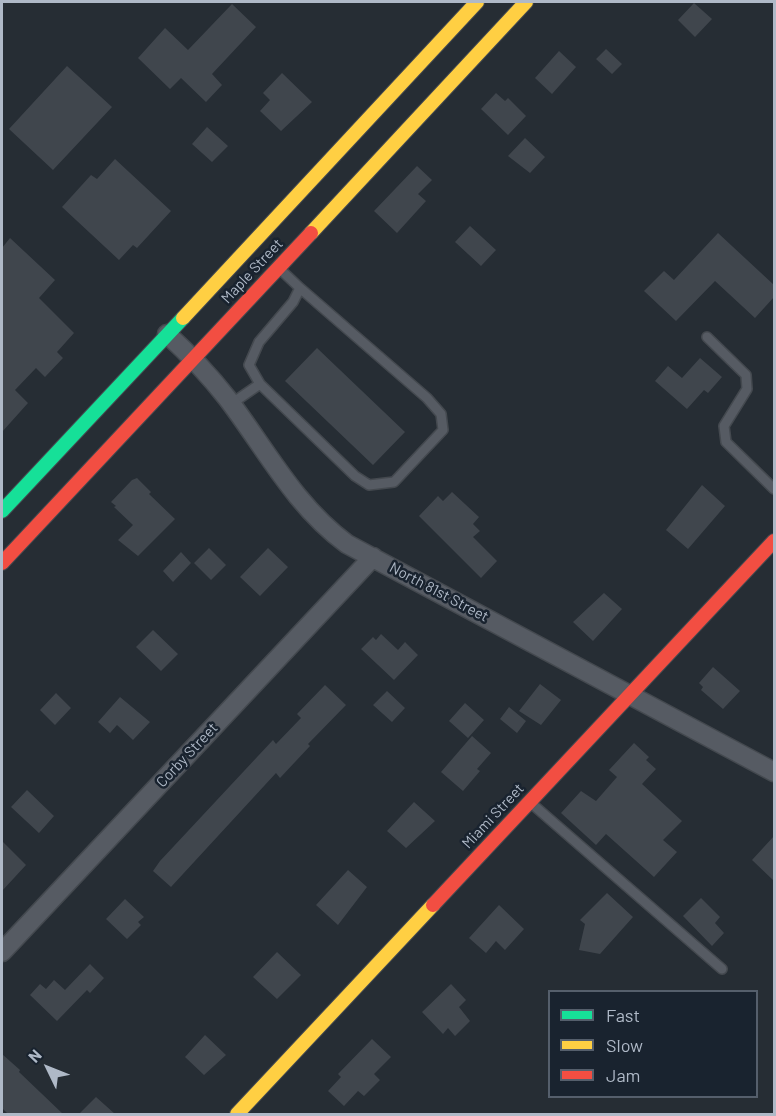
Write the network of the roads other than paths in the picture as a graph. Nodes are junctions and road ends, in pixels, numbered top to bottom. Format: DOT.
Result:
graph roads {
  1 [pos="477,2"];
  2 [pos="526,2"];
  3 [pos="278,267"];
  4 [pos="300,288"];
  5 [pos="167,334"];
  6 [pos="707,337"];
  7 [pos="192,358"];
  8 [pos="260,384"];
  9 [pos="231,404"];
  10 [pos="774,489"];
  11 [pos="3,506"];
  12 [pos="774,541"];
  13 [pos="373,557"];
  14 [pos="2,563"];
  15 [pos="629,694"];
  16 [pos="774,772"];
  17 [pos="529,802"];
  18 [pos="2,952"];
  19 [pos="722,969"];
  20 [pos="237,1114"];
  1 -- 5 [label="main road, Maple Street"];
  2 -- 3 [label="main road, Maple Street"];
  3 -- 4 [label="lane"];
  3 -- 7 [label="main road, Maple Street"];
  4 -- 8 [label="lane"];
  4 -- 8 [label="lane"];
  5 -- 7 [label="street, North 81st Street"];
  5 -- 11 [label="main road, Maple Street"];
  6 -- 10 [label="lane"];
  7 -- 9 [label="street, North 81st Street"];
  7 -- 14 [label="main road, Maple Street"];
  8 -- 9 [label="lane"];
  9 -- 13 [label="street, North 81st Street"];
  12 -- 15 [label="main road, Miami Street"];
  13 -- 15 [label="street, North 81st Street"];
  13 -- 18 [label="street, Corby Street"];
  15 -- 16 [label="street, North 81st Street"];
  15 -- 17 [label="main road, Miami Street"];
  17 -- 19 [label="lane"];
  17 -- 20 [label="main road, Miami Street"];
}
